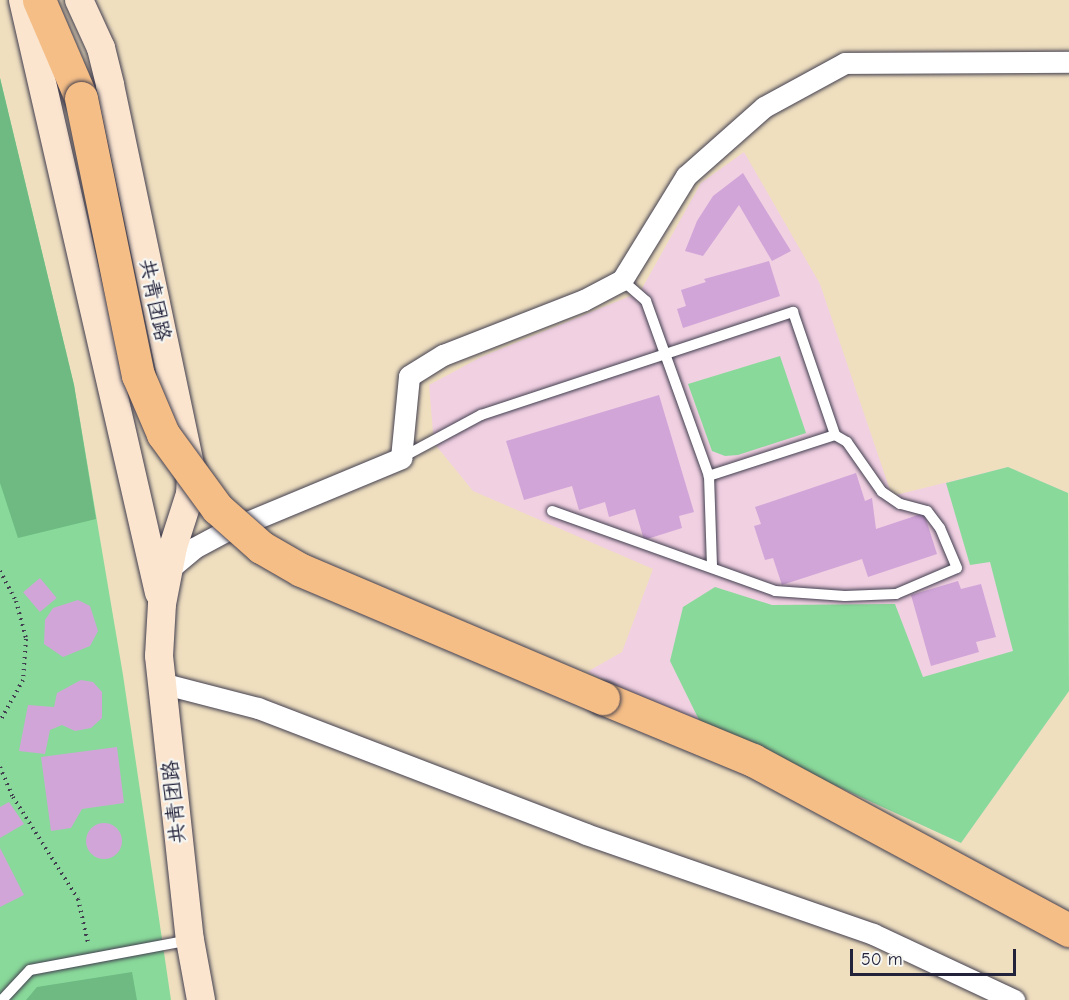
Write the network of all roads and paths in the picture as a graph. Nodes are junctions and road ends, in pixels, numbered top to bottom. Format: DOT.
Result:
graph roads {
  1 [pos="23,0"];
  2 [pos="39,0"];
  3 [pos="79,0"];
  4 [pos="1069,62"];
  5 [pos="622,280"];
  6 [pos="665,353"];
  7 [pos="835,435"];
  8 [pos="401,458"];
  9 [pos="709,476"];
  10 [pos="552,511"];
  11 [pos="712,566"];
  12 [pos="168,570"];
  13 [pos="0,571"];
  14 [pos="162,604"];
  15 [pos="161,683"];
  16 [pos="0,721"];
  17 [pos="0,767"];
  18 [pos="1069,930"];
  19 [pos="190,940"];
  20 [pos="91,959"];
  21 [pos="2,1000"];
  22 [pos="201,1000"];
  23 [pos="1014,1000"];
  1 -- 14 [label="street, 共青团路"];
  2 -- 18 [label="main road, bridge"];
  3 -- 12 [label="street, 共青团路"];
  4 -- 5 [label="street"];
  5 -- 6 [label="lane"];
  5 -- 8 [label="street"];
  6 -- 7 [label="lane"];
  6 -- 8 [label="lane"];
  6 -- 9 [label="lane"];
  7 -- 9 [label="lane"];
  7 -- 11 [label="lane"];
  8 -- 12 [label="street"];
  9 -- 11 [label="lane"];
  10 -- 11 [label="lane"];
  12 -- 14 [label="street, 共青团路"];
  13 -- 16 [label="path"];
  14 -- 15 [label="street, 共青团路"];
  15 -- 19 [label="street, 共青团路"];
  15 -- 23 [label="street"];
  17 -- 20 [label="path"];
  19 -- 20 [label="lane"];
  19 -- 22 [label="street, 共青团路"];
  20 -- 21 [label="lane"];
}
